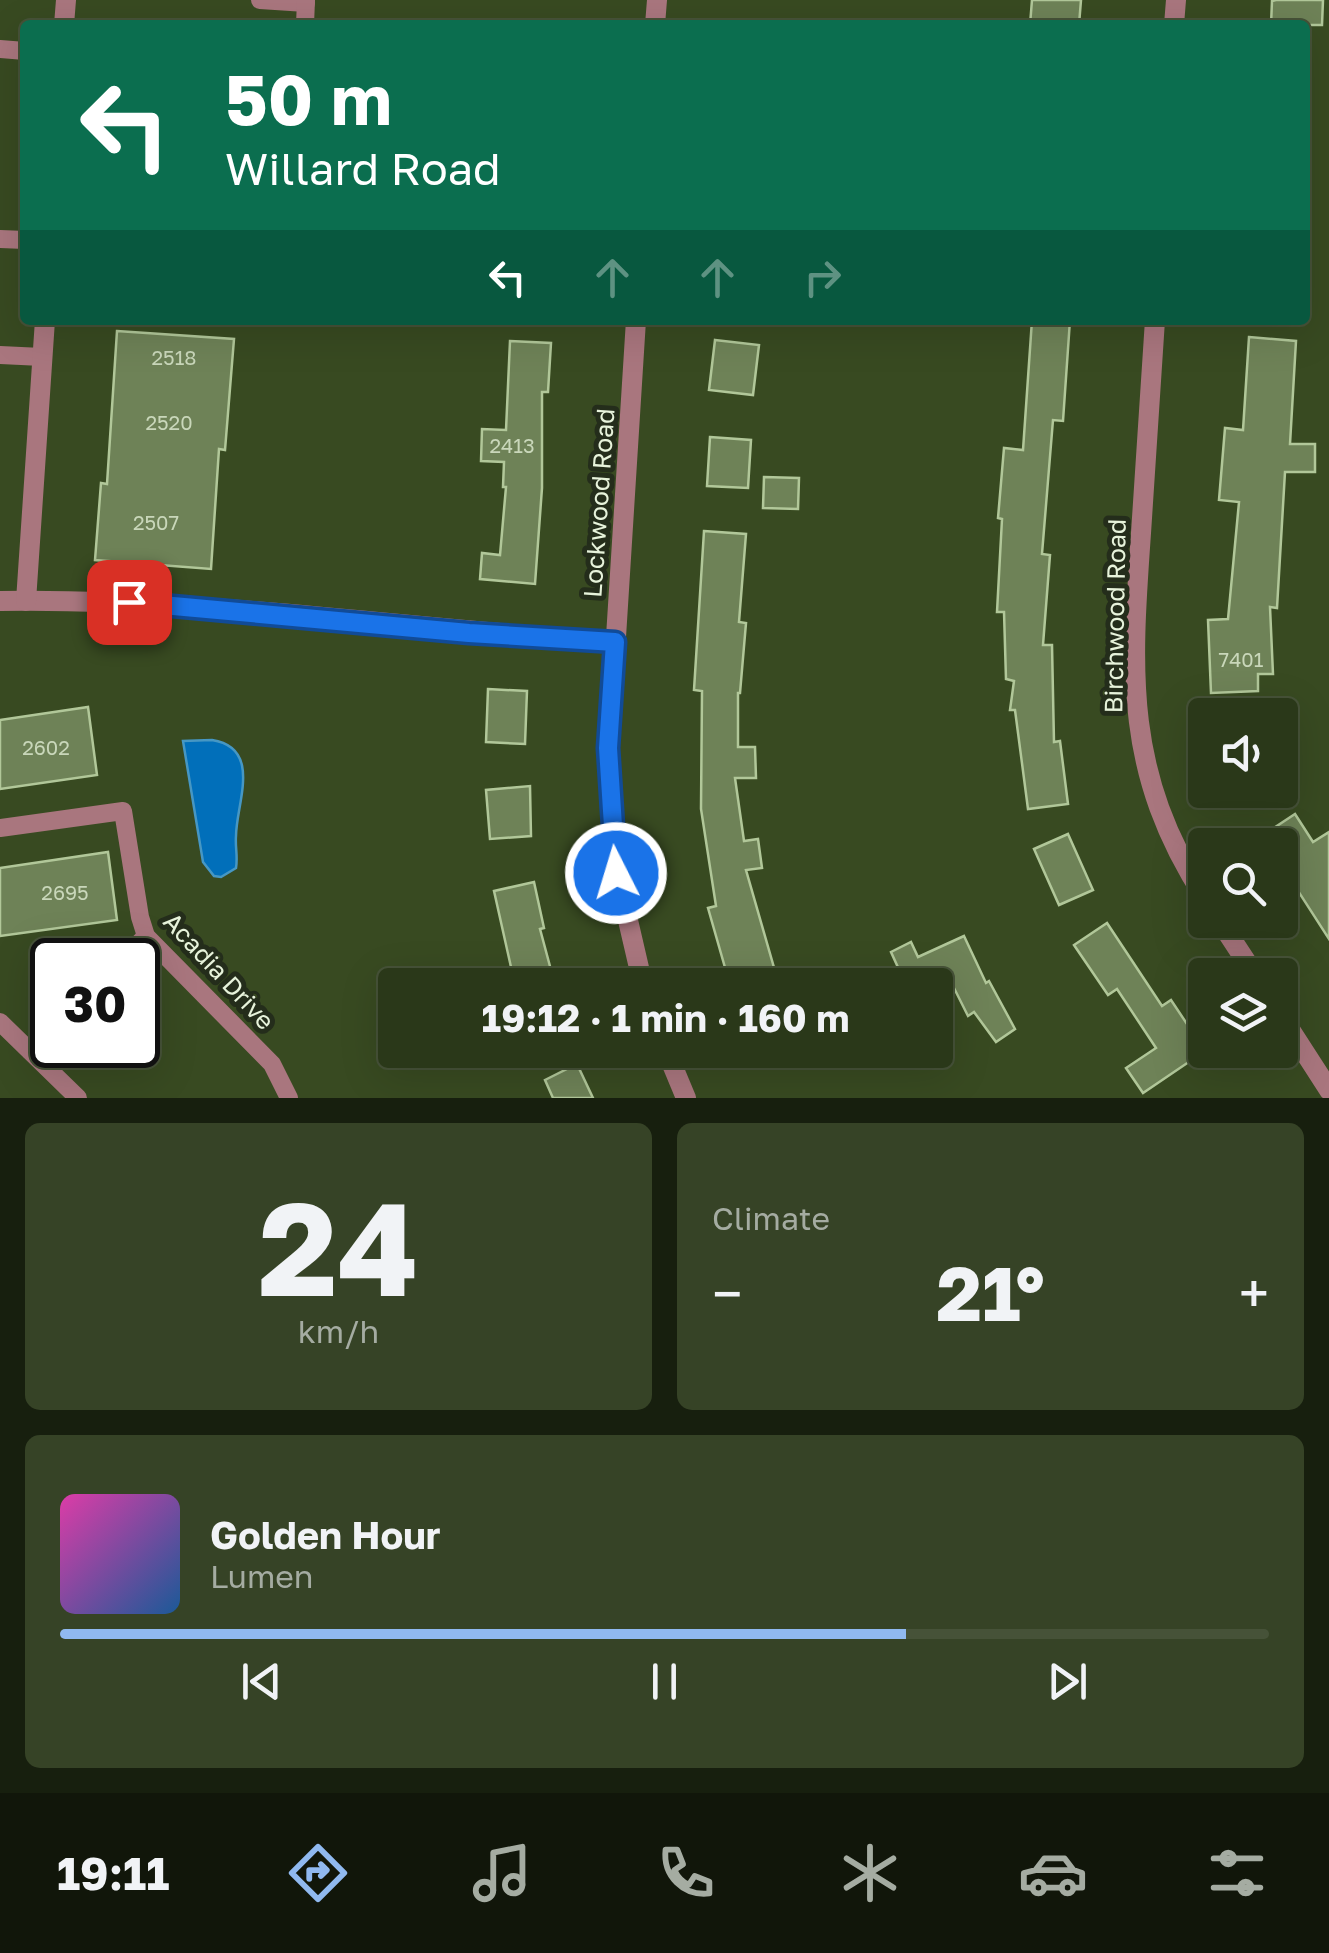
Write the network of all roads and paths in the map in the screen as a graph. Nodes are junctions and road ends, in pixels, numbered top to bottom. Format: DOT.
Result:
graph roads {
  1 [pos="260,0"];
  2 [pos="306,1"];
  3 [pos="45,325"];
  4 [pos="636,325"];
  5 [pos="1155,325"];
  6 [pos="0,355"];
  7 [pos="42,357"];
  8 [pos="0,601"];
  9 [pos="26,601"];
  10 [pos="615,642"];
  11 [pos="0,828"];
  12 [pos="1188,869"];
  13 [pos="146,936"];
  14 [pos="639,968"];
  15 [pos="0,1022"];
  16 [pos="1298,1042"];
  17 [pos="30,1051"];
  18 [pos="47,1068"];
  19 [pos="674,1068"];
  20 [pos="1329,1090"];
  21 [pos="78,1098"];
  22 [pos="289,1098"];
  23 [pos="686,1098"];
  1 -- 2 [label="lane"];
  3 -- 7 [label="street"];
  4 -- 10 [label="street, Lockwood Road"];
  5 -- 12 [label="street, Birchwood Road"];
  6 -- 7 [label="lane"];
  7 -- 9 [label="street"];
  8 -- 9 [label="street"];
  9 -- 10 [label="street"];
  10 -- 14 [label="street, Lockwood Road"];
  11 -- 13 [label="lane, Acadia Drive"];
  13 -- 22 [label="lane, Acadia Drive"];
  15 -- 17 [label="lane"];
  16 -- 20 [label="street"];
  18 -- 21 [label="lane"];
  19 -- 23 [label="street"];
}
